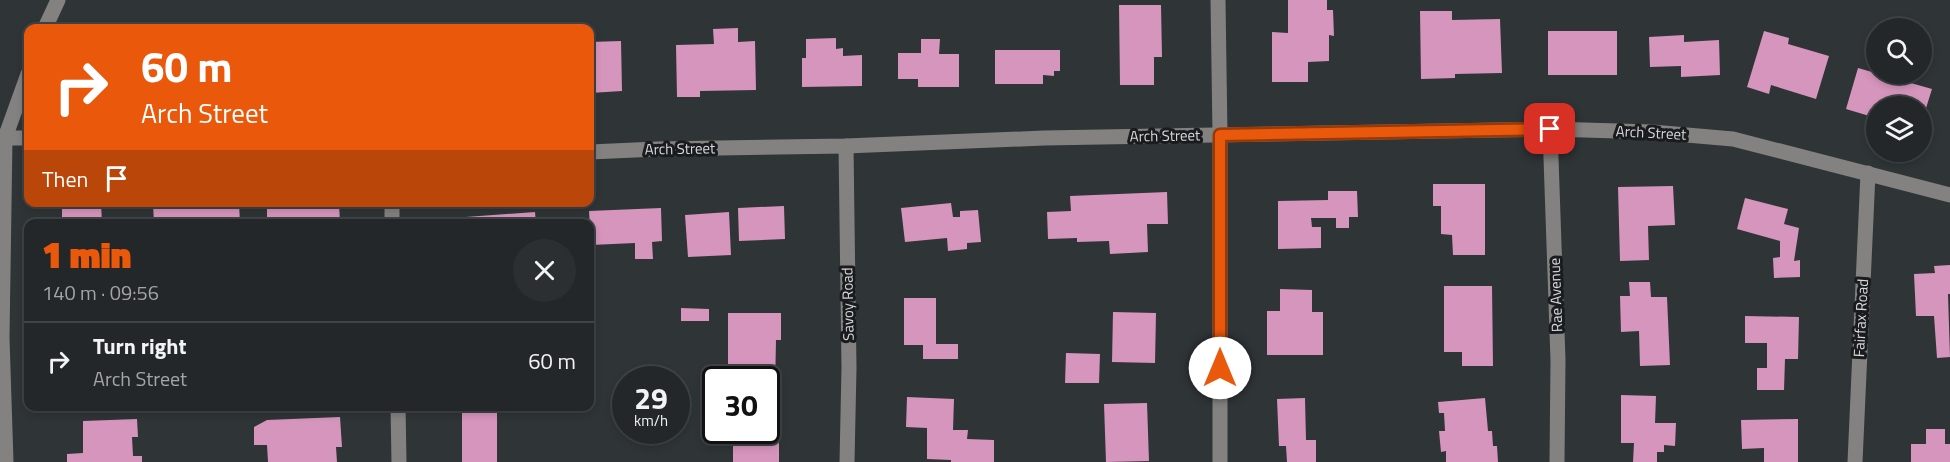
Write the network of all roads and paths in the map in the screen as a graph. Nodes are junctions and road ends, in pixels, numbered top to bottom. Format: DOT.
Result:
graph roads {
  1 [pos="58,0"];
  2 [pos="1218,0"];
  3 [pos="47,24"];
  4 [pos="24,84"];
  5 [pos="1550,129"];
  6 [pos="1220,135"];
  7 [pos="3,137"];
  8 [pos="24,138"];
  9 [pos="846,146"];
  10 [pos="594,152"];
  11 [pos="1868,173"];
  12 [pos="1950,195"];
  13 [pos="398,411"];
  14 [pos="6,462"];
  15 [pos="399,462"];
  16 [pos="847,462"];
  17 [pos="1220,462"];
  18 [pos="1557,462"];
  19 [pos="1855,462"];
  1 -- 3 [label="street"];
  2 -- 6 [label="street"];
  4 -- 7 [label="street"];
  5 -- 6 [label="street, Arch Street"];
  5 -- 11 [label="street, Arch Street"];
  5 -- 18 [label="street, Rae Avenue"];
  6 -- 9 [label="street, Arch Street"];
  6 -- 17 [label="street"];
  7 -- 8 [label="street"];
  7 -- 14 [label="street"];
  9 -- 10 [label="street, Arch Street"];
  9 -- 16 [label="street, Savoy Road"];
  11 -- 12 [label="street, Arch Street"];
  11 -- 19 [label="street, Fairfax Road"];
  13 -- 15 [label="street"];
}
